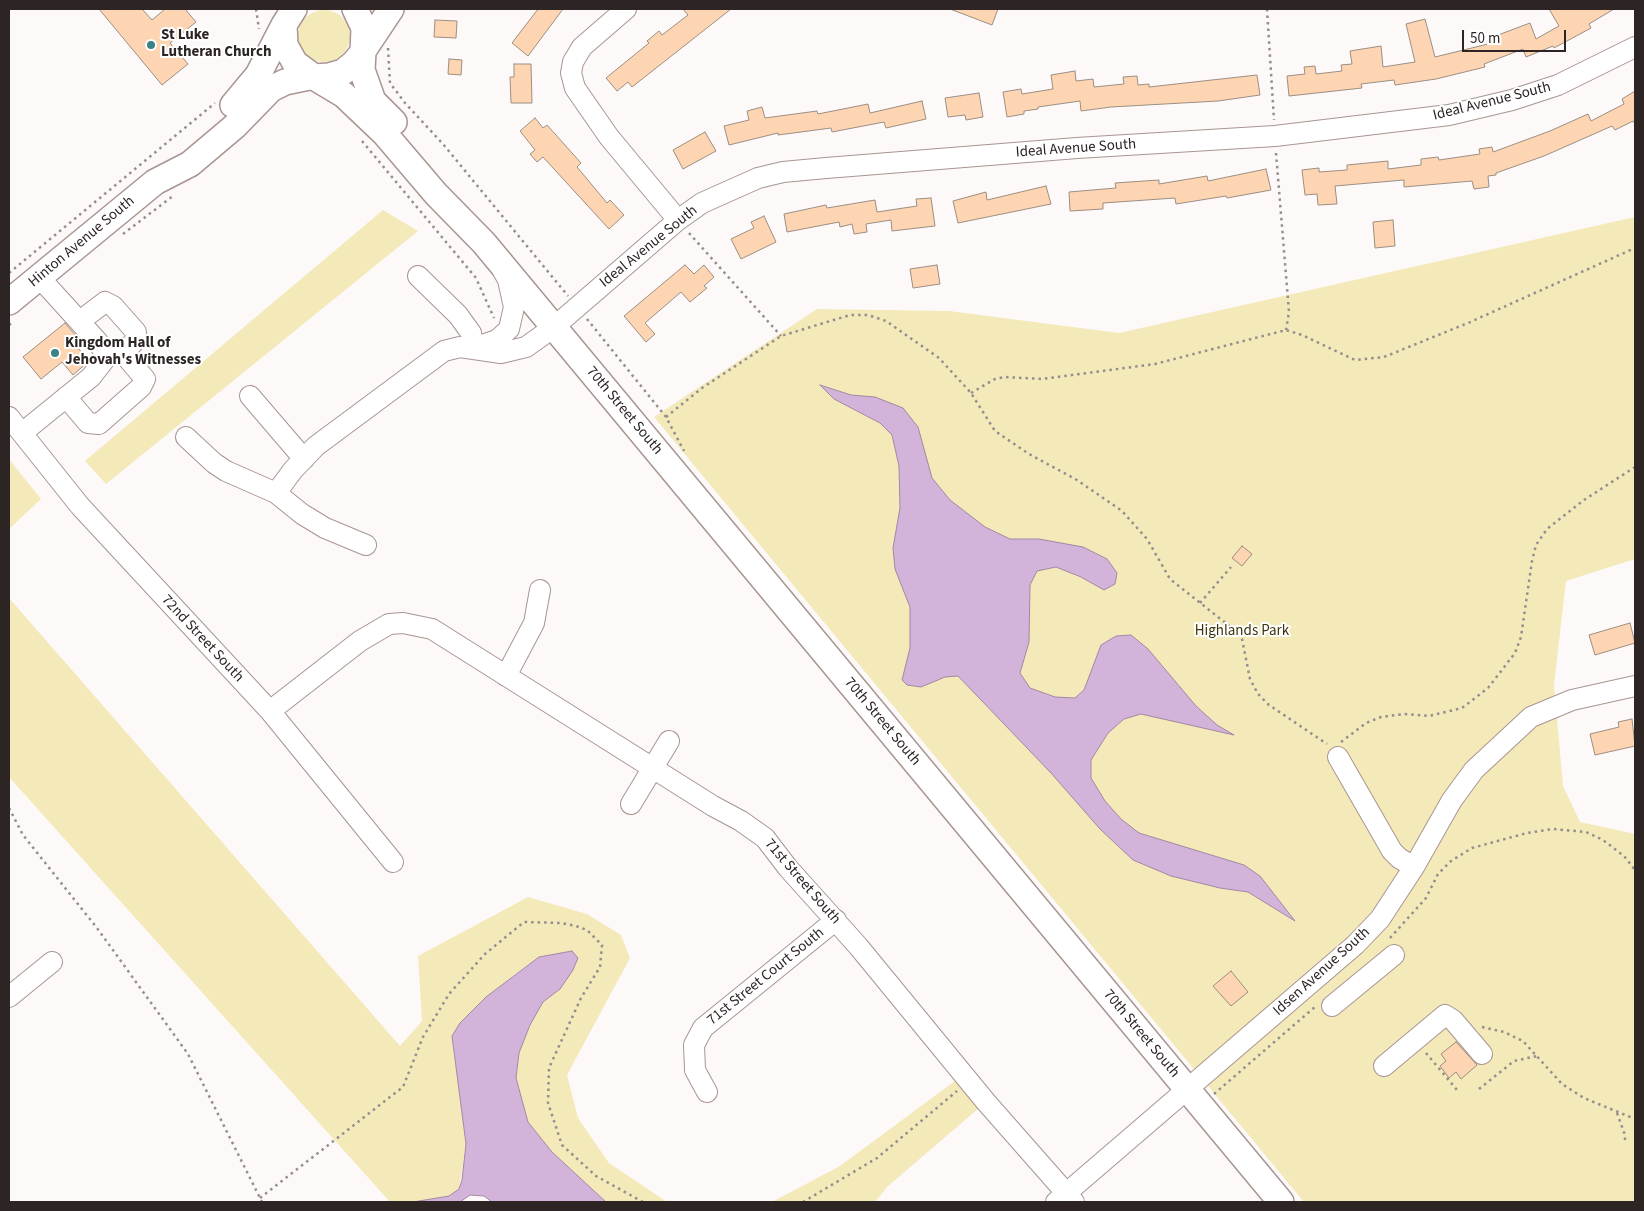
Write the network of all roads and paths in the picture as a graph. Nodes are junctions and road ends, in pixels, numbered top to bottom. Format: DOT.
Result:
graph roads {
  1 [pos="256,9"];
  2 [pos="355,9"];
  3 [pos="391,9"];
  4 [pos="626,9"];
  5 [pos="1267,9"];
  6 [pos="286,17"];
  7 [pos="260,32"];
  8 [pos="391,39"];
  9 [pos="1635,47"];
  10 [pos="363,52"];
  11 [pos="314,76"];
  12 [pos="216,102"];
  13 [pos="358,136"];
  14 [pos="1275,136"];
  15 [pos="165,188"];
  16 [pos="678,220"];
  17 [pos="121,234"];
  18 [pos="1635,248"];
  19 [pos="490,250"];
  20 [pos="9,273"];
  21 [pos="418,276"];
  22 [pos="39,277"];
  23 [pos="577,307"];
  24 [pos="12,311"];
  25 [pos="80,321"];
  26 [pos="9,325"];
  27 [pos="554,327"];
  28 [pos="1286,330"];
  29 [pos="504,334"];
  30 [pos="781,336"];
  31 [pos="474,348"];
  32 [pos="114,353"];
  33 [pos="971,393"];
  34 [pos="250,396"];
  35 [pos="66,397"];
  36 [pos="9,417"];
  37 [pos="666,417"];
  38 [pos="22,433"];
  39 [pos="186,437"];
  40 [pos="686,454"];
  41 [pos="304,459"];
  42 [pos="1635,467"];
  43 [pos="276,493"];
  44 [pos="366,545"];
  45 [pos="1231,567"];
  46 [pos="540,590"];
  47 [pos="1200,603"];
  48 [pos="506,676"];
  49 [pos="1635,686"];
  50 [pos="270,710"];
  51 [pos="669,741"];
  52 [pos="1335,753"];
  53 [pos="653,766"];
  54 [pos="631,804"];
  55 [pos="9,808"];
  56 [pos="394,862"];
  57 [pos="1414,867"];
  58 [pos="1635,870"];
  59 [pos="836,920"];
  60 [pos="1391,947"];
  61 [pos="1343,956"];
  62 [pos="52,962"];
  63 [pos="1363,980"];
  64 [pos="9,997"];
  65 [pos="1325,1005"];
  66 [pos="1459,1028"];
  67 [pos="1414,1041"];
  68 [pos="1482,1054"];
  69 [pos="1537,1056"];
  70 [pos="1384,1066"];
  71 [pos="969,1081"];
  72 [pos="1194,1084"];
  73 [pos="1479,1089"];
  74 [pos="1456,1090"];
  75 [pos="707,1092"];
  76 [pos="1214,1094"];
  77 [pos="1217,1098"];
  78 [pos="1618,1113"];
  79 [pos="1635,1119"];
  80 [pos="1625,1144"];
  81 [pos="260,1198"];
  82 [pos="1066,1199"];
  83 [pos="262,1202"];
  84 [pos="643,1202"];
  85 [pos="803,1202"];
  86 [pos="1281,1202"];
  1 -- 7 [label="path"];
  2 -- 10 [label="main road, 70th Street South"];
  3 -- 10 [label="main road"];
  4 -- 16 [label="street"];
  5 -- 14 [label="path"];
  6 -- 11 [label="main road, 70th Street South"];
  6 -- 15 [label="main road, Hinton Avenue South"];
  8 -- 23 [label="path"];
  9 -- 14 [label="street, Ideal Avenue South"];
  10 -- 11 [label="main road, Hinton Avenue South"];
  10 -- 19 [label="main road, 70th Street South"];
  11 -- 15 [label="main road, Hinton Avenue South"];
  11 -- 19 [label="main road, 70th Street South"];
  12 -- 20 [label="path"];
  13 -- 29 [label="path"];
  14 -- 16 [label="street, Ideal Avenue South"];
  14 -- 28 [label="path"];
  15 -- 17 [label="path"];
  15 -- 22 [label="main road, Hinton Avenue South"];
  16 -- 23 [label="street, Ideal Avenue South"];
  16 -- 30 [label="path"];
  18 -- 28 [label="path"];
  19 -- 27 [label="main road, 70th Street South"];
  19 -- 29 [label="street"];
  21 -- 31 [label="street"];
  22 -- 24 [label="main road, Hinton Avenue South"];
  22 -- 25 [label="street"];
  23 -- 27 [label="street, Ideal Avenue South"];
  23 -- 37 [label="path"];
  24 -- 26 [label="path"];
  25 -- 32 [label="street"];
  25 -- 32 [label="street"];
  27 -- 31 [label="street, Ideal Avenue South"];
  27 -- 72 [label="main road, 70th Street South"];
  28 -- 33 [label="path"];
  29 -- 31 [label="street"];
  30 -- 33 [label="path"];
  30 -- 37 [label="path"];
  31 -- 41 [label="street"];
  32 -- 35 [label="street"];
  32 -- 35 [label="street"];
  33 -- 47 [label="path"];
  34 -- 41 [label="street"];
  35 -- 38 [label="street"];
  36 -- 38 [label="street, 72nd Street South"];
  37 -- 40 [label="path"];
  38 -- 50 [label="street, 72nd Street South"];
  39 -- 43 [label="street"];
  41 -- 43 [label="street"];
  42 -- 52 [label="path"];
  43 -- 44 [label="street"];
  45 -- 47 [label="path"];
  46 -- 48 [label="street"];
  47 -- 52 [label="path"];
  48 -- 50 [label="street, 71st Street South"];
  48 -- 53 [label="street, 71st Street South"];
  49 -- 57 [label="street, Idsen Avenue South"];
  50 -- 56 [label="street, 72nd Street South"];
  51 -- 53 [label="street"];
  52 -- 57 [label="street"];
  53 -- 54 [label="street"];
  53 -- 59 [label="street, 71st Street South"];
  55 -- 81 [label="path"];
  57 -- 61 [label="street, Idsen Avenue South"];
  58 -- 60 [label="path"];
  59 -- 71 [label="street, 71st Street South"];
  59 -- 75 [label="street, 71st Street Court South"];
  60 -- 63 [label="street"];
  61 -- 63 [label="street"];
  61 -- 72 [label="street, Idsen Avenue South"];
  62 -- 64 [label="street"];
  63 -- 65 [label="street"];
  65 -- 76 [label="path"];
  66 -- 67 [label="street"];
  66 -- 68 [label="street"];
  66 -- 69 [label="path"];
  67 -- 70 [label="street"];
  67 -- 74 [label="path"];
  69 -- 73 [label="path"];
  69 -- 78 [label="path"];
  71 -- 82 [label="street, 71st Street South"];
  71 -- 85 [label="path"];
  72 -- 76 [label="path"];
  72 -- 82 [label="street, Idsen Avenue South"];
  72 -- 86 [label="main road, 70th Street South"];
  76 -- 77 [label="path"];
  78 -- 79 [label="path"];
  78 -- 80 [label="path"];
  81 -- 83 [label="path"];
  81 -- 84 [label="path"];
}
